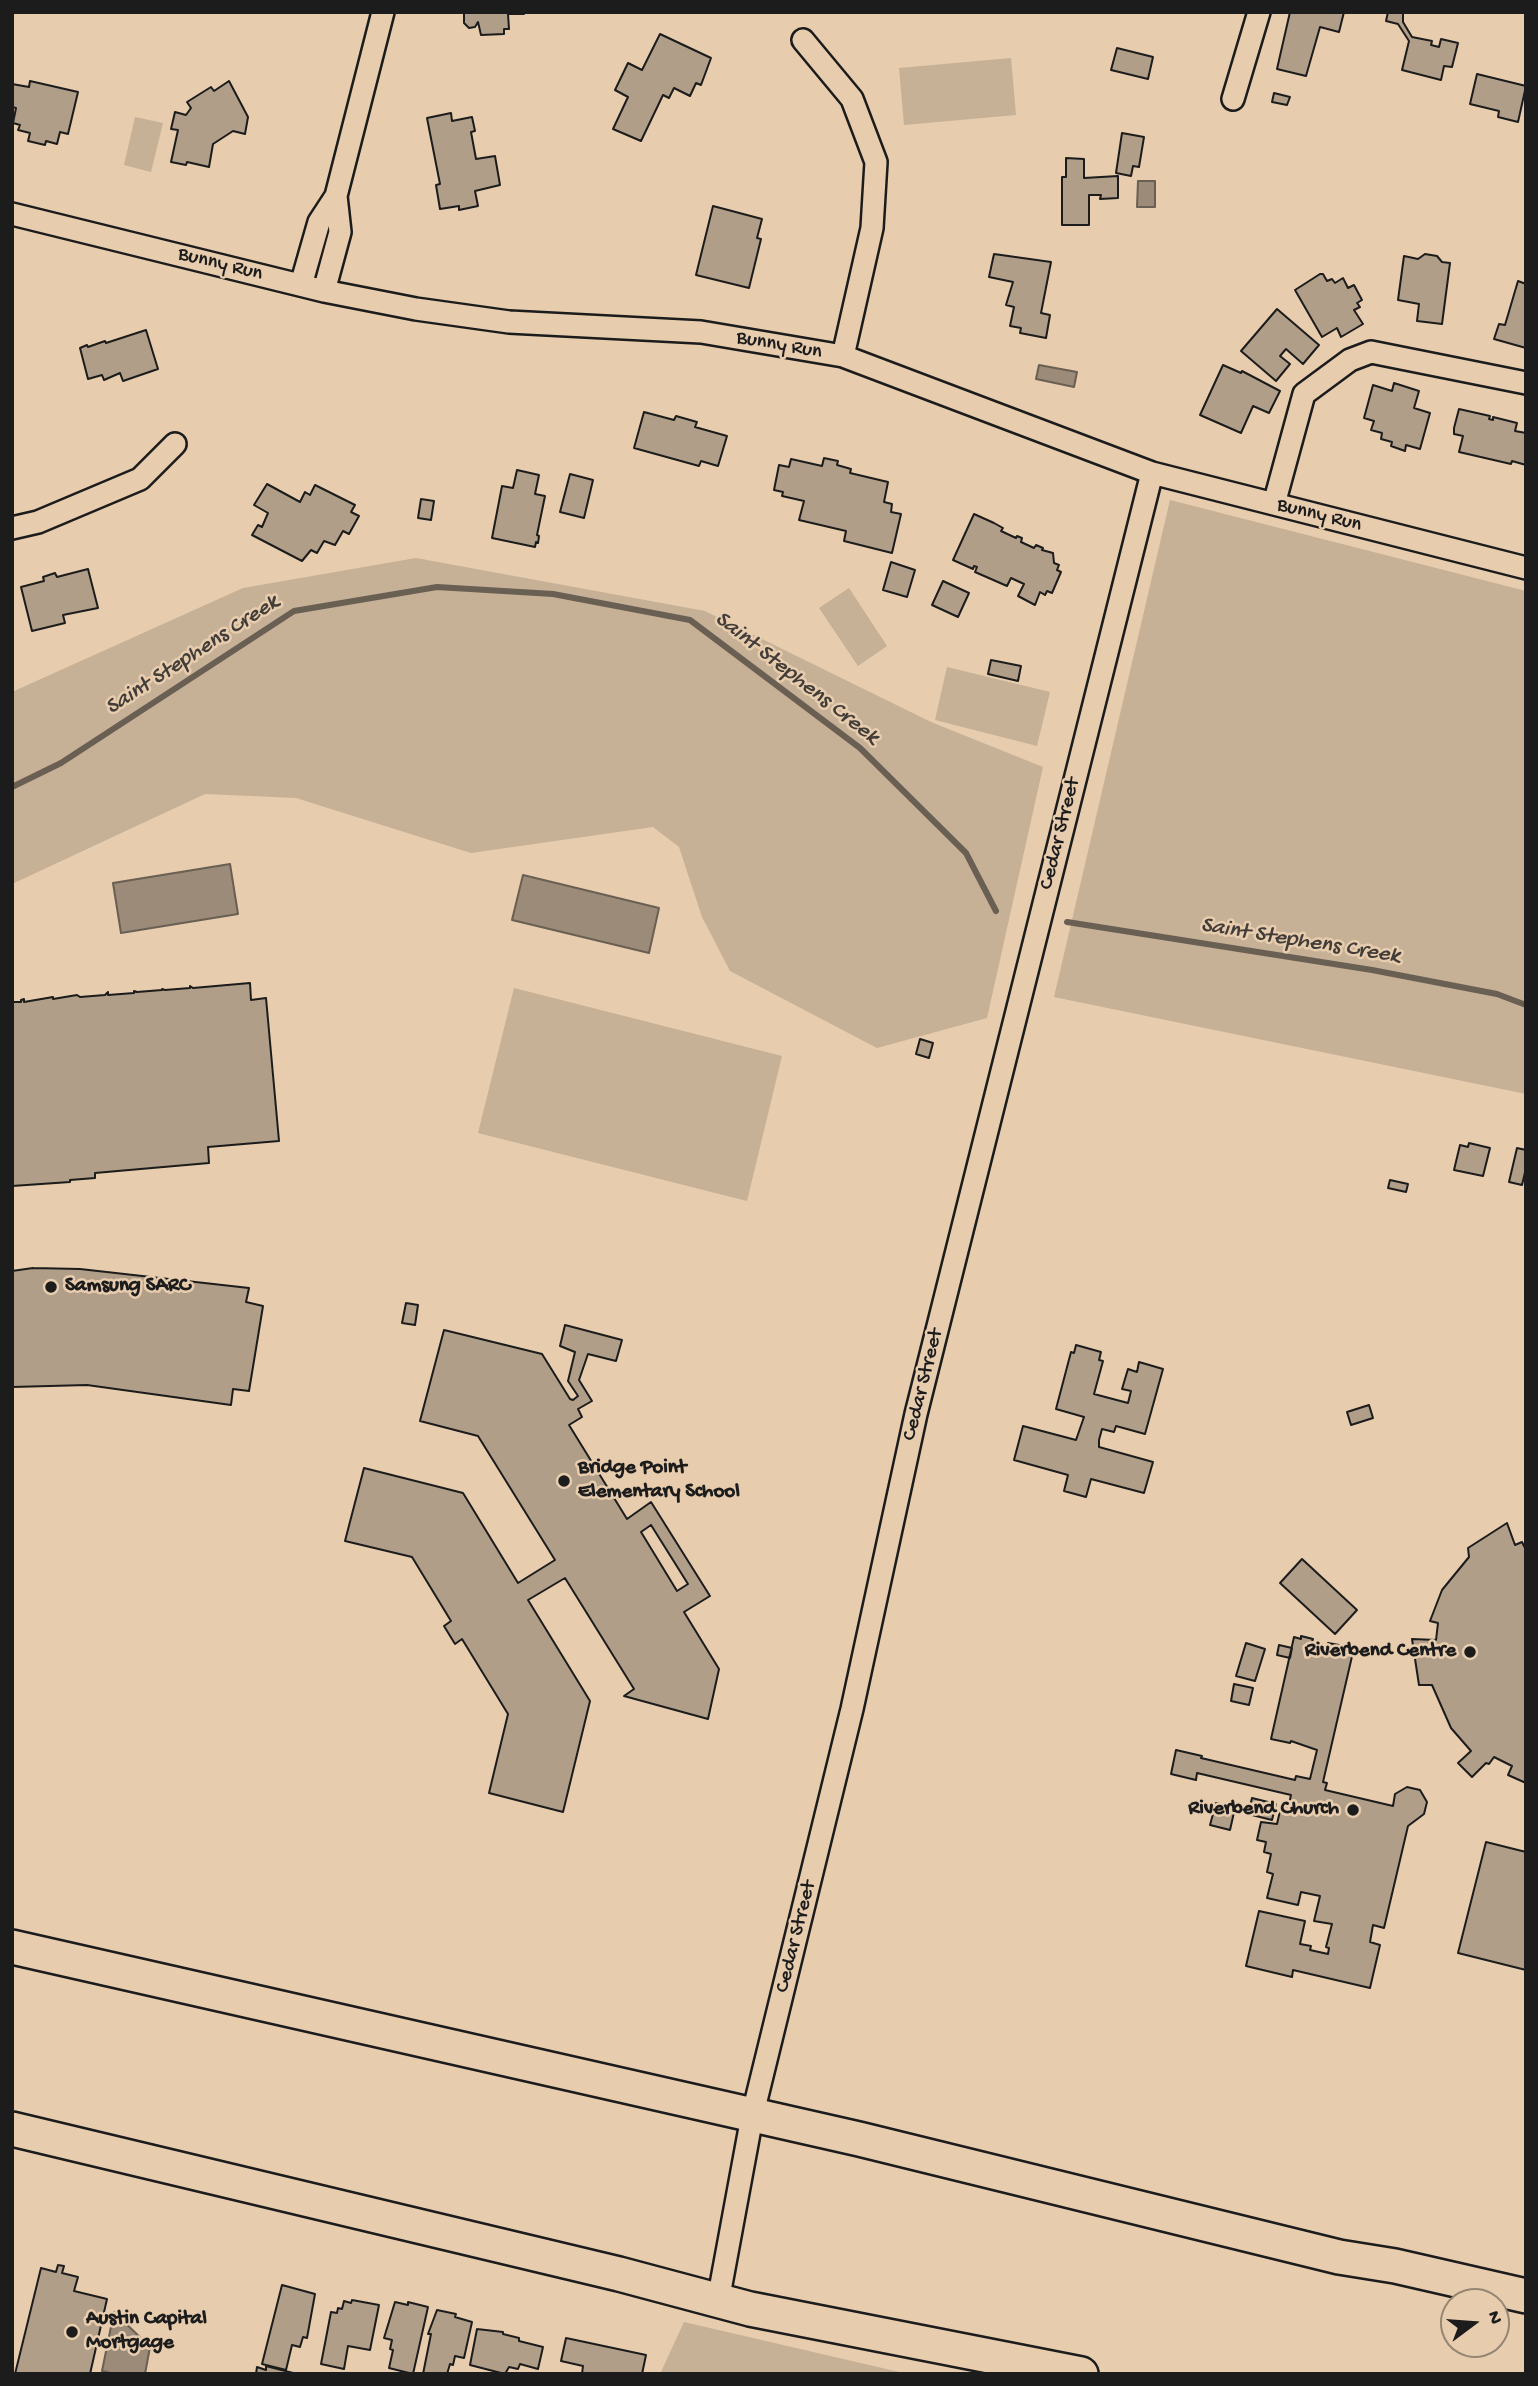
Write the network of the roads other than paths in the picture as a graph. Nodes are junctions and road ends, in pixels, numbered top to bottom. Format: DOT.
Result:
graph roads {
  1 [pos="383,12"];
  2 [pos="1259,12"];
  3 [pos="803,40"];
  4 [pos="1233,99"];
  5 [pos="336,196"];
  6 [pos="12,214"];
  7 [pos="301,285"];
  8 [pos="324,291"];
  9 [pos="843,356"];
  10 [pos="1526,383"];
  11 [pos="175,444"];
  12 [pos="1152,473"];
  13 [pos="1274,504"];
  14 [pos="12,528"];
  15 [pos="1526,568"];
  16 [pos="12,1947"];
  17 [pos="752,2117"];
  18 [pos="12,2129"];
  19 [pos="1526,2296"];
  20 [pos="718,2301"];
  21 [pos="1081,2374"];
  1 -- 5 [label="street"];
  2 -- 4 [label="street"];
  3 -- 9 [label="street"];
  5 -- 7 [label="street"];
  5 -- 8 [label="street"];
  6 -- 7 [label="street, Bunny Run"];
  7 -- 8 [label="street, Bunny Run"];
  8 -- 9 [label="street, Bunny Run"];
  9 -- 12 [label="street, Bunny Run"];
  10 -- 13 [label="street"];
  11 -- 14 [label="street"];
  12 -- 13 [label="street, Bunny Run"];
  12 -- 17 [label="street, Cedar Street"];
  13 -- 15 [label="street, Bunny Run"];
  16 -- 17 [label="highway"];
  17 -- 19 [label="highway"];
  17 -- 20 [label="street, Cedar Street"];
  18 -- 20 [label="highway"];
  20 -- 21 [label="highway"];
}
